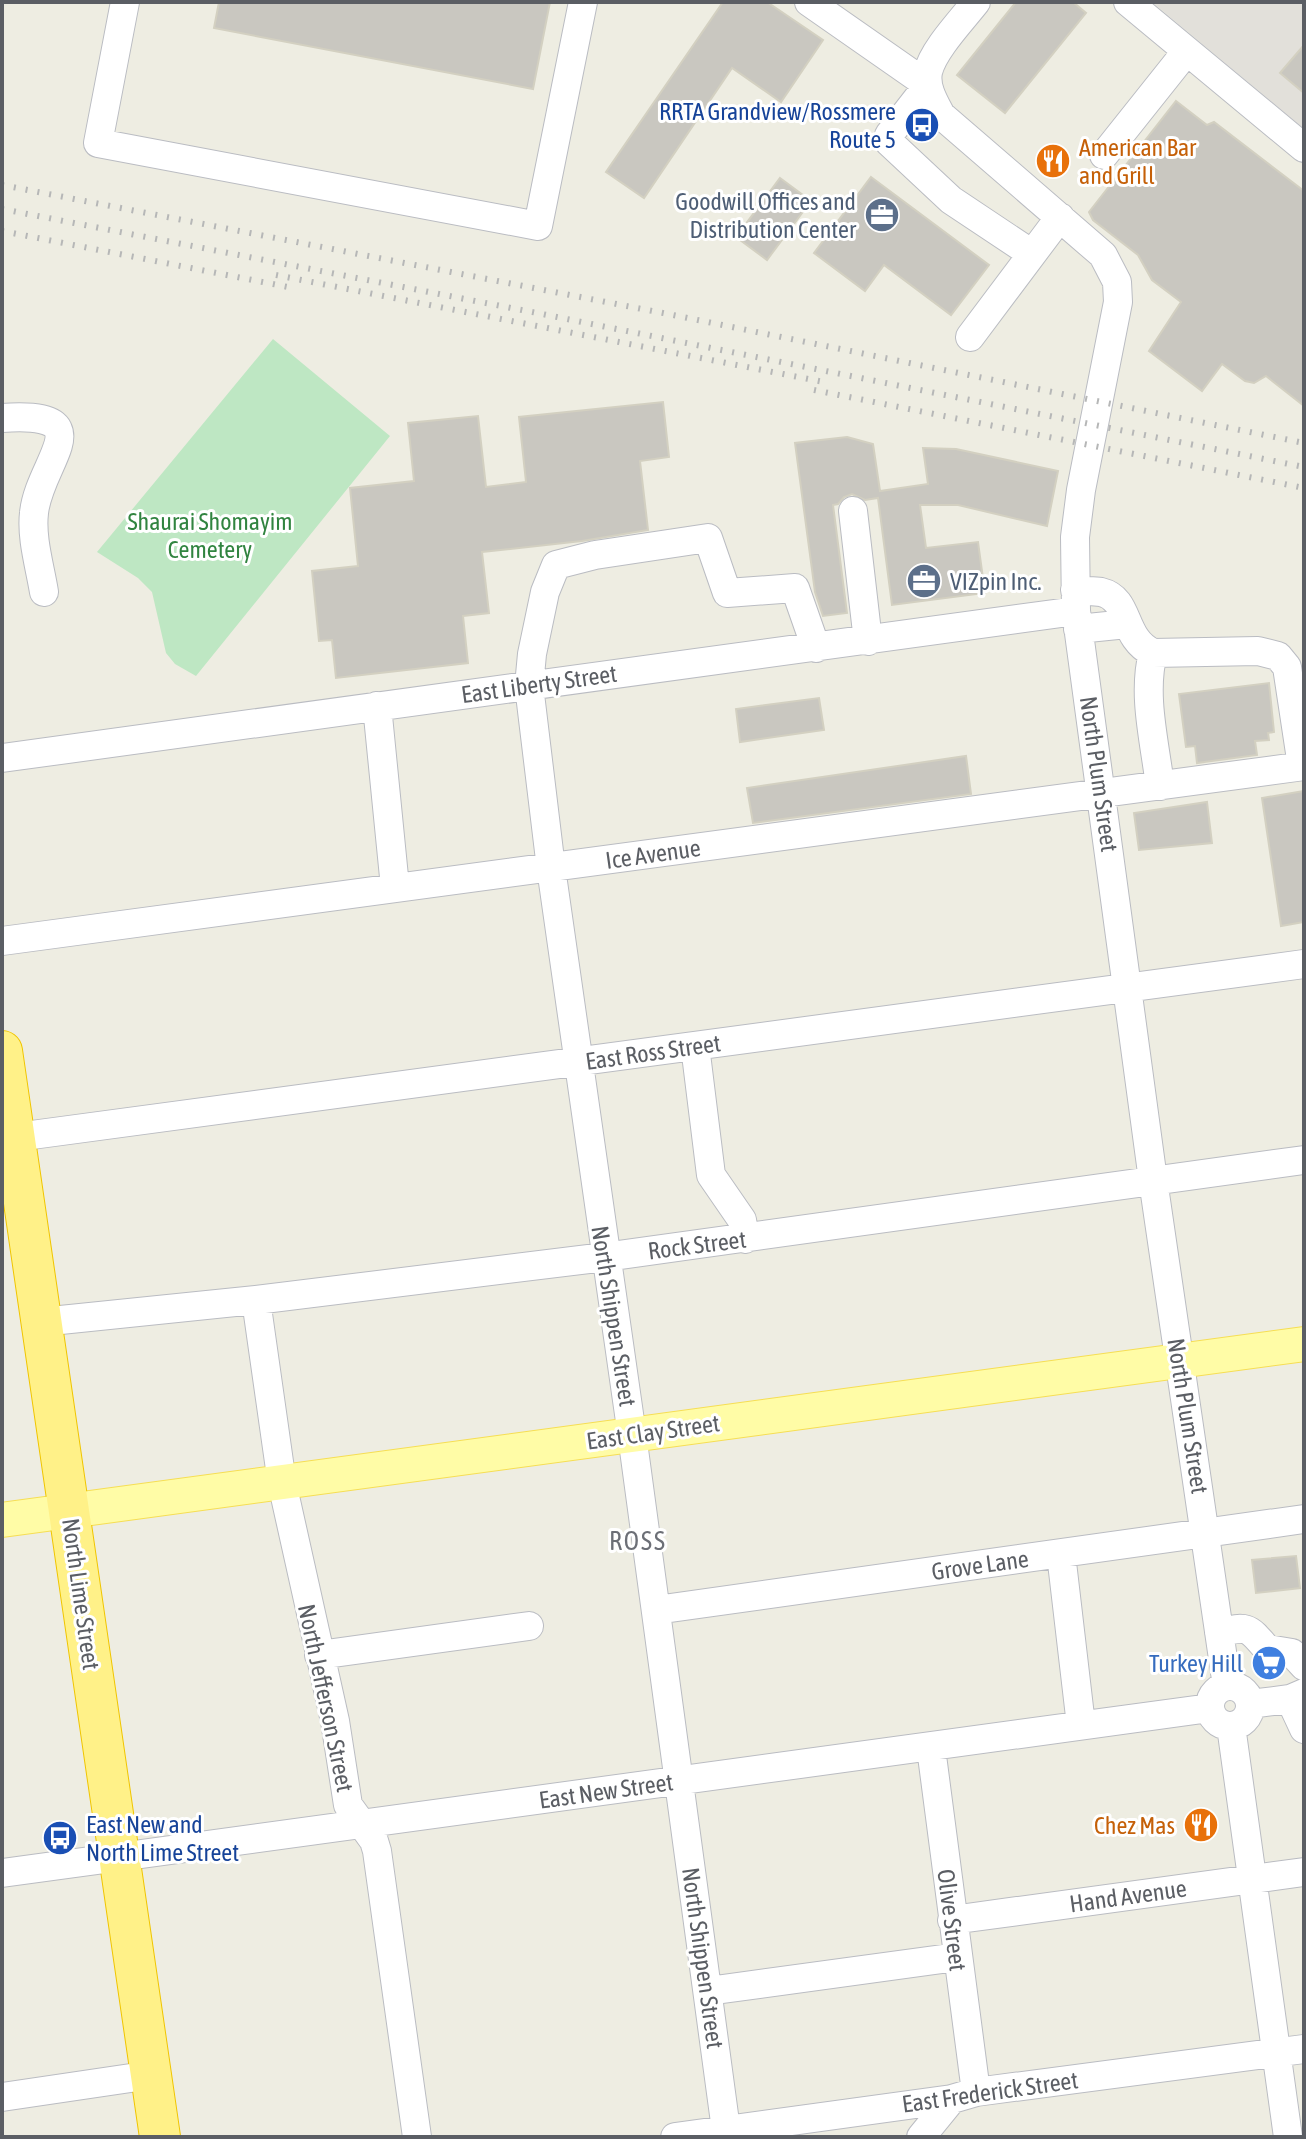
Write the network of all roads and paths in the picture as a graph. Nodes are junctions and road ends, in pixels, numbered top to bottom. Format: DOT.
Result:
graph roads {
  1 [pos="125,2"];
  2 [pos="583,2"];
  3 [pos="809,2"];
  4 [pos="976,2"];
  5 [pos="1128,2"];
  6 [pos="1186,52"];
  7 [pos="928,85"];
  8 [pos="1304,148"];
  9 [pos="1104,155"];
  10 [pos="1060,217"];
  11 [pos="1032,254"];
  12 [pos="970,337"];
  13 [pos="2,418"];
  14 [pos="853,511"];
  15 [pos="44,592"];
  16 [pos="1077,610"];
  17 [pos="1127,624"];
  18 [pos="868,641"];
  19 [pos="816,648"];
  20 [pos="1153,653"];
  21 [pos="529,686"];
  22 [pos="377,706"];
  23 [pos="2,758"];
  24 [pos="1303,766"];
  25 [pos="1160,786"];
  26 [pos="1102,794"];
  27 [pos="551,868"];
  28 [pos="395,887"];
  29 [pos="2,941"];
  30 [pos="1304,964"];
  31 [pos="1127,988"];
  32 [pos="695,1046"];
  33 [pos="2,1051"];
  34 [pos="577,1062"];
  35 [pos="8,1139"];
  36 [pos="1304,1160"];
  37 [pos="1153,1180"];
  38 [pos="745,1239"];
  39 [pos="605,1257"];
  40 [pos="256,1300"];
  41 [pos="41,1322"];
  42 [pos="1304,1344"];
  43 [pos="1179,1361"];
  44 [pos="632,1435"];
  45 [pos="282,1483"];
  46 [pos="69,1511"];
  47 [pos="1304,1519"];
  48 [pos="2,1520"];
  49 [pos="1206,1533"];
  50 [pos="1061,1554"];
  51 [pos="656,1610"];
  52 [pos="529,1626"];
  53 [pos="1219,1632"];
  54 [pos="319,1655"];
  55 [pos="1304,1666"];
  56 [pos="1297,1696"];
  57 [pos="1223,1707"];
  58 [pos="1081,1725"];
  59 [pos="1304,1729"];
  60 [pos="931,1748"];
  61 [pos="679,1782"];
  62 [pos="362,1825"];
  63 [pos="119,1857"];
  64 [pos="1304,1872"];
  65 [pos="2,1873"];
  66 [pos="1253,1879"];
  67 [pos="952,1920"];
  68 [pos="957,1957"];
  69 [pos="708,1991"];
  70 [pos="1290,2050"];
  71 [pos="151,2075"];
  72 [pos="964,2096"];
  73 [pos="2,2097"];
  74 [pos="727,2133"];
  75 [pos="160,2137"];
  76 [pos="417,2137"];
  77 [pos="675,2137"];
  78 [pos="921,2137"];
  79 [pos="1288,2137"];
  1 -- 2 [label="street"];
  3 -- 7 [label="street, North Plum Street"];
  4 -- 7 [label="street"];
  5 -- 6 [label="street"];
  6 -- 8 [label="street"];
  6 -- 9 [label="street"];
  7 -- 10 [label="street, North Plum Street"];
  7 -- 11 [label="street"];
  10 -- 11 [label="street"];
  10 -- 16 [label="street, North Plum Street"];
  11 -- 12 [label="street"];
  13 -- 15 [label="street"];
  14 -- 18 [label="street"];
  16 -- 17 [label="street, East Liberty Street"];
  16 -- 17 [label="street"];
  16 -- 18 [label="street, East Liberty Street"];
  16 -- 26 [label="street, North Plum Street"];
  17 -- 20 [label="street"];
  18 -- 19 [label="street, East Liberty Street"];
  19 -- 21 [label="street, East Liberty Street"];
  19 -- 21 [label="street, North Shippen Street"];
  20 -- 24 [label="street"];
  20 -- 25 [label="street"];
  21 -- 22 [label="street, East Liberty Street"];
  21 -- 27 [label="street, North Shippen Street"];
  22 -- 23 [label="street, East Liberty Street"];
  22 -- 28 [label="street"];
  24 -- 25 [label="street, Ice Avenue"];
  25 -- 26 [label="street, Ice Avenue"];
  26 -- 27 [label="street, Ice Avenue"];
  26 -- 31 [label="street, North Plum Street"];
  27 -- 28 [label="street, Ice Avenue"];
  27 -- 34 [label="street, North Shippen Street"];
  28 -- 29 [label="street, Ice Avenue"];
  30 -- 31 [label="street, East Ross Street"];
  31 -- 32 [label="street, East Ross Street"];
  31 -- 37 [label="street, North Plum Street"];
  32 -- 34 [label="street, East Ross Street"];
  32 -- 38 [label="street"];
  33 -- 35 [label="highway, North Lime Street"];
  34 -- 35 [label="street, East Ross Street"];
  34 -- 39 [label="street, North Shippen Street"];
  35 -- 41 [label="highway, North Lime Street"];
  36 -- 37 [label="street, Rock Street"];
  37 -- 38 [label="street, Rock Street"];
  37 -- 43 [label="street, North Plum Street"];
  38 -- 39 [label="street, Rock Street"];
  39 -- 40 [label="street, Rock Street"];
  39 -- 44 [label="street, North Shippen Street"];
  40 -- 41 [label="street, Rock Street"];
  40 -- 45 [label="street, North Jefferson Street"];
  41 -- 46 [label="highway, North Lime Street"];
  42 -- 43 [label="main road, East Clay Street"];
  43 -- 44 [label="main road, East Clay Street"];
  43 -- 49 [label="street, North Plum Street"];
  44 -- 45 [label="main road, East Clay Street"];
  44 -- 51 [label="street, North Shippen Street"];
  45 -- 46 [label="main road, East Clay Street"];
  45 -- 54 [label="street, North Jefferson Street"];
  46 -- 48 [label="main road, East Clay Street"];
  46 -- 63 [label="highway, North Lime Street"];
  47 -- 49 [label="street, Grove Lane"];
  49 -- 50 [label="street, Grove Lane"];
  49 -- 53 [label="street, North Plum Street"];
  50 -- 51 [label="street, Grove Lane"];
  50 -- 58 [label="street"];
  51 -- 61 [label="street, North Shippen Street"];
  52 -- 54 [label="street"];
  53 -- 55 [label="street"];
  53 -- 57 [label="street, North Plum Street"];
  54 -- 62 [label="street, North Jefferson Street"];
  56 -- 57 [label="street"];
  56 -- 59 [label="street"];
  57 -- 58 [label="street, East New Street"];
  57 -- 66 [label="street, North Plum Street"];
  58 -- 60 [label="street, East New Street"];
  60 -- 61 [label="street, East New Street"];
  60 -- 67 [label="street, Olive Street"];
  61 -- 62 [label="street, East New Street"];
  61 -- 69 [label="street, North Shippen Street"];
  62 -- 63 [label="street, East New Street"];
  62 -- 76 [label="street, North Jefferson Street"];
  63 -- 65 [label="street, East New Street"];
  63 -- 71 [label="highway, North Lime Street"];
  64 -- 66 [label="street, Hand Avenue"];
  66 -- 67 [label="street, Hand Avenue"];
  66 -- 70 [label="street, North Plum Street"];
  67 -- 68 [label="street, Olive Street"];
  68 -- 69 [label="street"];
  68 -- 72 [label="street, Olive Street"];
  69 -- 74 [label="street, North Shippen Street"];
  70 -- 72 [label="street, East Frederick Street"];
  70 -- 79 [label="street, North Plum Street"];
  71 -- 73 [label="street"];
  71 -- 75 [label="highway, North Lime Street"];
  72 -- 74 [label="street, East Frederick Street"];
  72 -- 78 [label="street"];
  74 -- 77 [label="street, East Frederick Street"];
}
